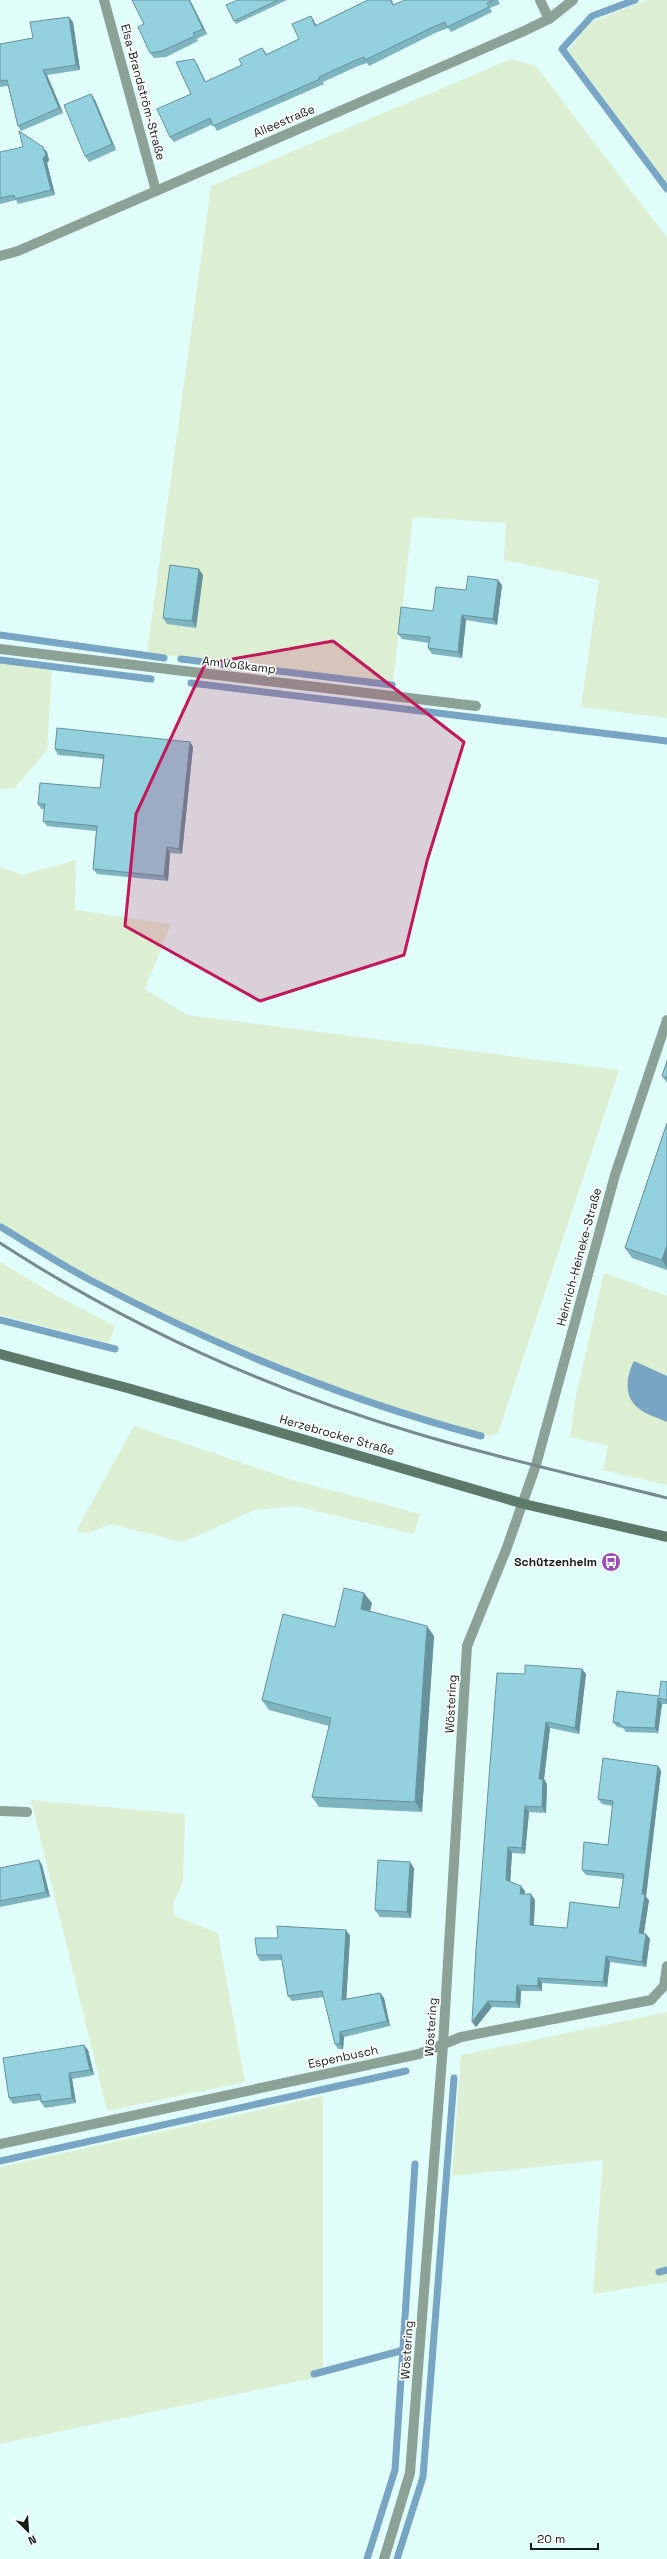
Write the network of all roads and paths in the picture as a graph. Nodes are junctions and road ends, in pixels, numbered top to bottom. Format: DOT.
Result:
graph roads {
  1 [pos="104,0"];
  2 [pos="540,0"];
  3 [pos="573,0"];
  4 [pos="549,19"];
  5 [pos="156,191"];
  6 [pos="0,256"];
  7 [pos="0,649"];
  8 [pos="476,706"];
  9 [pos="667,1020"];
  10 [pos="0,1354"];
  11 [pos="524,1504"];
  12 [pos="667,1537"];
  13 [pos="0,1811"];
  14 [pos="27,1812"];
  15 [pos="667,1966"];
  16 [pos="443,2045"];
  17 [pos="0,2144"];
  18 [pos="384,2559"];
  1 -- 5 [label="street, Elsa-Brandström-Straße"];
  2 -- 4 [label="street"];
  3 -- 4 [label="street, Alleestraße"];
  4 -- 5 [label="street, Alleestraße"];
  5 -- 6 [label="street, Alleestraße"];
  7 -- 8 [label="street, Am Voßkamp"];
  9 -- 11 [label="street, Heinrich-Heineke-Straße"];
  10 -- 11 [label="main road, Herzebrocker Straße"];
  11 -- 12 [label="main road, Herzebrocker Straße"];
  11 -- 16 [label="street, Wöstering"];
  13 -- 14 [label="street"];
  15 -- 16 [label="street, Espenbusch"];
  16 -- 17 [label="street, Espenbusch"];
  16 -- 18 [label="street, Wöstering"];
}
